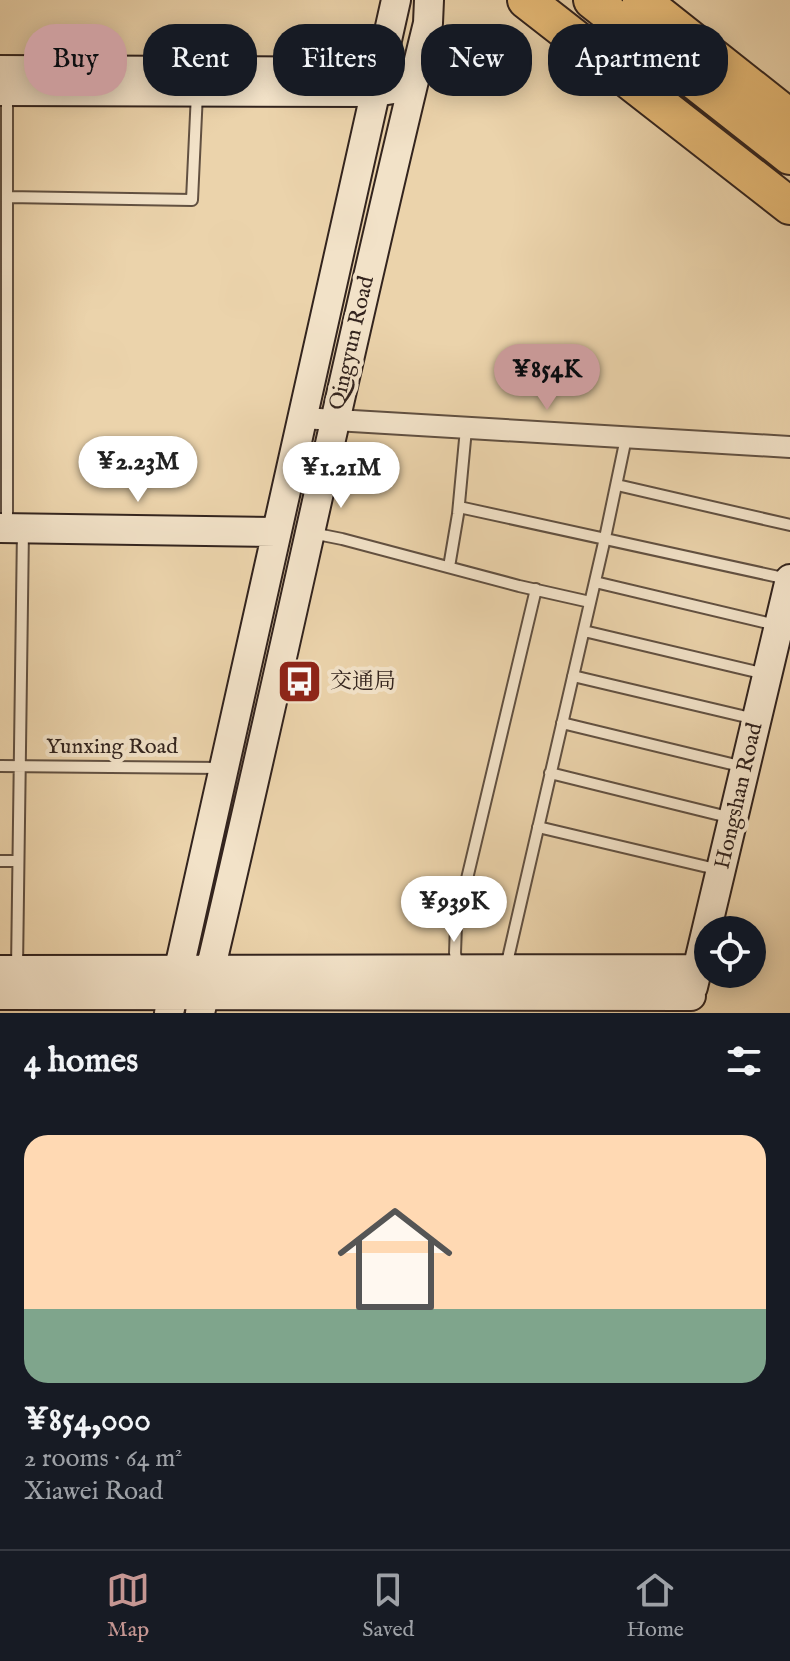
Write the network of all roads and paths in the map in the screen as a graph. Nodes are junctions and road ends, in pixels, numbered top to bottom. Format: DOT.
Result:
graph roads {
  1 [pos="396,0"];
  2 [pos="450,0"];
  3 [pos="592,0"];
  4 [pos="617,0"];
  5 [pos="641,0"];
  6 [pos="528,3"];
  7 [pos="428,12"];
  8 [pos="391,24"];
  9 [pos="273,83"];
  10 [pos="2,84"];
  11 [pos="405,85"];
  12 [pos="412,86"];
  13 [pos="143,89"];
  14 [pos="197,96"];
  15 [pos="375,96"];
  16 [pos="790,118"];
  17 [pos="790,137"];
  18 [pos="790,156"];
  19 [pos="7,197"];
  20 [pos="790,206"];
  21 [pos="4,285"];
  22 [pos="302,418"];
  23 [pos="334,421"];
  24 [pos="466,429"];
  25 [pos="626,438"];
  26 [pos="790,447"];
  27 [pos="3,451"];
  28 [pos="617,485"];
  29 [pos="459,507"];
  30 [pos="790,525"];
  31 [pos="10,529"];
  32 [pos="276,532"];
  33 [pos="310,532"];
  34 [pos="605,538"];
  35 [pos="449,567"];
  36 [pos="790,579"];
  37 [pos="595,582"];
  38 [pos="536,589"];
  39 [pos="590,602"];
  40 [pos="779,626"];
  41 [pos="584,631"];
  42 [pos="767,674"];
  43 [pos="573,676"];
  44 [pos="757,720"];
  45 [pos="562,723"];
  46 [pos="0,766"];
  47 [pos="19,766"];
  48 [pos="224,768"];
  49 [pos="746,768"];
  50 [pos="550,773"];
  51 [pos="734,818"];
  52 [pos="538,827"];
  53 [pos="0,861"];
  54 [pos="18,861"];
  55 [pos="722,870"];
  56 [pos="8,970"];
  57 [pos="504,982"];
  58 [pos="467,990"];
  59 [pos="174,993"];
  60 [pos="205,993"];
  61 [pos="692,993"];
  62 [pos="0,995"];
  1 -- 8 [label="street, Qingyun Road"];
  2 -- 7 [label="street"];
  3 -- 18 [label="highway"];
  4 -- 17 [label="highway"];
  5 -- 16 [label="highway"];
  6 -- 20 [label="highway"];
  7 -- 12 [label="street, Qingyun Road"];
  9 -- 10 [label="street"];
  10 -- 13 [label="street"];
  10 -- 19 [label="lane"];
  11 -- 12 [label="street"];
  12 -- 23 [label="street, Qingyun Road"];
  14 -- 19 [label="lane"];
  15 -- 22 [label="street, Qingyun Road"];
  19 -- 21 [label="lane"];
  21 -- 27 [label="lane"];
  22 -- 23 [label="street"];
  22 -- 32 [label="street, Qingyun Road"];
  23 -- 24 [label="street"];
  23 -- 33 [label="street, Qingyun Road"];
  24 -- 25 [label="street"];
  24 -- 29 [label="lane"];
  25 -- 26 [label="street"];
  25 -- 28 [label="lane"];
  27 -- 31 [label="lane"];
  28 -- 30 [label="lane"];
  28 -- 34 [label="lane"];
  29 -- 34 [label="lane"];
  29 -- 35 [label="lane"];
  31 -- 32 [label="street"];
  31 -- 47 [label="lane"];
  32 -- 48 [label="street, Qingyun Road"];
  33 -- 35 [label="lane"];
  33 -- 60 [label="street, Qingyun Road"];
  34 -- 36 [label="lane"];
  34 -- 37 [label="lane"];
  35 -- 38 [label="lane"];
  36 -- 40 [label="street, Hongshan Road"];
  37 -- 39 [label="lane"];
  37 -- 40 [label="lane"];
  38 -- 39 [label="lane"];
  38 -- 58 [label="lane"];
  39 -- 41 [label="lane"];
  40 -- 42 [label="street, Hongshan Road"];
  41 -- 42 [label="lane"];
  41 -- 43 [label="lane"];
  42 -- 44 [label="street, Hongshan Road"];
  43 -- 44 [label="lane"];
  43 -- 45 [label="lane"];
  44 -- 49 [label="street, Hongshan Road"];
  45 -- 49 [label="lane"];
  45 -- 50 [label="lane"];
  46 -- 47 [label="lane, Yunxing Road"];
  47 -- 48 [label="lane, Yunxing Road"];
  47 -- 54 [label="lane"];
  48 -- 59 [label="street, Qingyun Road"];
  49 -- 51 [label="street, Hongshan Road"];
  50 -- 51 [label="lane"];
  50 -- 52 [label="lane"];
  51 -- 55 [label="street, Hongshan Road"];
  52 -- 55 [label="lane"];
  52 -- 57 [label="lane"];
  53 -- 54 [label="lane"];
  54 -- 56 [label="lane"];
  55 -- 61 [label="street, Hongshan Road"];
  56 -- 59 [label="street"];
  57 -- 58 [label="street"];
  57 -- 61 [label="street"];
  58 -- 60 [label="street"];
  58 -- 60 [label="street"];
  59 -- 60 [label="street"];
  59 -- 62 [label="street"];
}
